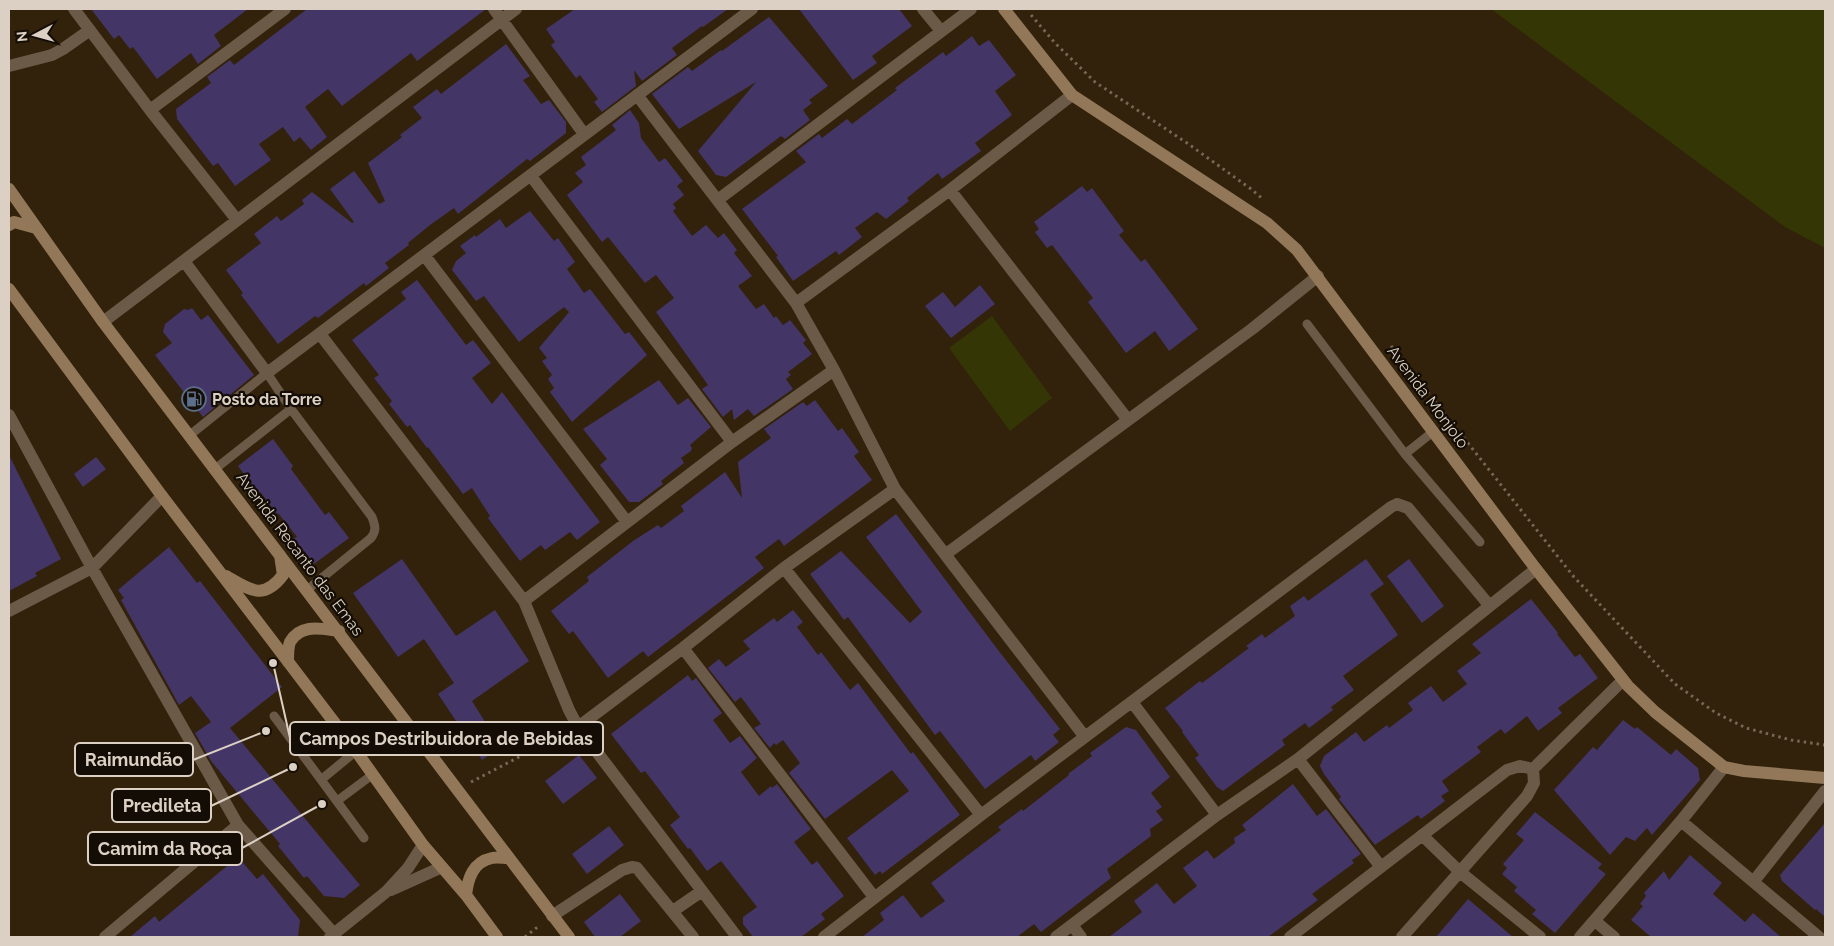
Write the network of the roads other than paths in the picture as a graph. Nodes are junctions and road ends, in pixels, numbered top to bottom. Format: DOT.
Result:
graph roads {
  1 [pos="74,9"];
  2 [pos="285,9"];
  3 [pos="494,9"];
  4 [pos="516,9"];
  5 [pos="752,9"];
  6 [pos="923,9"];
  7 [pos="971,9"];
  8 [pos="1004,9"];
  9 [pos="502,20"];
  10 [pos="90,30"];
  11 [pos="941,31"];
  12 [pos="9,66"];
  13 [pos="638,95"];
  14 [pos="1072,95"];
  15 [pos="150,110"];
  16 [pos="584,134"];
  17 [pos="531,176"];
  18 [pos="9,189"];
  19 [pos="950,190"];
  20 [pos="718,199"];
  21 [pos="238,220"];
  22 [pos="9,224"];
  23 [pos="36,228"];
  24 [pos="424,256"];
  25 [pos="184,261"];
  26 [pos="1318,276"];
  27 [pos="9,289"];
  28 [pos="796,303"];
  29 [pos="104,322"];
  30 [pos="1307,324"];
  31 [pos="320,334"];
  32 [pos="834,370"];
  33 [pos="267,373"];
  34 [pos="291,409"];
  35 [pos="9,415"];
  36 [pos="1128,420"];
  37 [pos="1434,431"];
  38 [pos="190,435"];
  39 [pos="732,442"];
  40 [pos="1405,454"];
  41 [pos="215,469"];
  42 [pos="895,489"];
  43 [pos="162,496"];
  44 [pos="627,522"];
  45 [pos="1480,542"];
  46 [pos="279,552"];
  47 [pos="946,554"];
  48 [pos="92,568"];
  49 [pos="784,568"];
  50 [pos="1536,569"];
  51 [pos="220,572"];
  52 [pos="307,590"];
  53 [pos="524,601"];
  54 [pos="1489,605"];
  55 [pos="9,611"];
  56 [pos="339,632"];
  57 [pos="684,648"];
  58 [pos="288,662"];
  59 [pos="1622,680"];
  60 [pos="1132,702"];
  61 [pos="274,716"];
  62 [pos="578,726"];
  63 [pos="1085,737"];
  64 [pos="356,751"];
  65 [pos="1298,759"];
  66 [pos="1724,767"];
  67 [pos="1534,769"];
  68 [pos="372,775"];
  69 [pos="1825,778"];
  70 [pos="322,779"];
  71 [pos="1825,791"];
  72 [pos="337,801"];
  73 [pos="1218,814"];
  74 [pos="982,815"];
  75 [pos="1682,821"];
  76 [pos="238,825"];
  77 [pos="1422,835"];
  78 [pos="364,838"];
  79 [pos="424,845"];
  80 [pos="508,858"];
  81 [pos="442,867"];
  82 [pos="1381,867"];
  83 [pos="1460,872"];
  84 [pos="1754,881"];
  85 [pos="702,891"];
  86 [pos="386,892"];
  87 [pos="466,895"];
  88 [pos="874,897"];
  89 [pos="673,911"];
  90 [pos="552,916"];
  91 [pos="1595,921"];
  92 [pos="1072,925"];
  93 [pos="332,936"];
  94 [pos="106,937"];
  95 [pos="497,937"];
  96 [pos="568,937"];
  97 [pos="692,937"];
  98 [pos="737,937"];
  99 [pos="824,937"];
  100 [pos="1056,937"];
  101 [pos="1081,937"];
  102 [pos="1290,937"];
  103 [pos="1402,937"];
  104 [pos="1540,937"];
  105 [pos="1580,937"];
  106 [pos="1614,937"];
  107 [pos="1820,937"];
  1 -- 10 [label="street"];
  2 -- 15 [label="street"];
  3 -- 9 [label="street"];
  4 -- 9 [label="street"];
  5 -- 13 [label="street"];
  6 -- 11 [label="street"];
  7 -- 11 [label="street"];
  8 -- 14 [label="main road, Avenida Monjolo"];
  9 -- 16 [label="street"];
  9 -- 21 [label="street"];
  10 -- 12 [label="street"];
  10 -- 15 [label="street"];
  11 -- 20 [label="street"];
  13 -- 16 [label="street"];
  13 -- 20 [label="street"];
  14 -- 19 [label="street"];
  14 -- 26 [label="main road, Avenida Monjolo"];
  15 -- 21 [label="street"];
  16 -- 17 [label="street"];
  17 -- 24 [label="street"];
  17 -- 39 [label="street"];
  18 -- 23 [label="main road, Avenida Recanto das Emas"];
  19 -- 28 [label="street"];
  19 -- 36 [label="street"];
  20 -- 28 [label="street"];
  21 -- 25 [label="street"];
  22 -- 23 [label="main road"];
  23 -- 29 [label="main road, Avenida Recanto das Emas"];
  24 -- 31 [label="street"];
  24 -- 44 [label="street"];
  25 -- 29 [label="street"];
  25 -- 33 [label="street"];
  26 -- 36 [label="street"];
  26 -- 37 [label="main road, Avenida Monjolo"];
  27 -- 43 [label="main road"];
  28 -- 32 [label="street"];
  29 -- 38 [label="main road, Avenida Recanto das Emas"];
  30 -- 40 [label="lane"];
  31 -- 33 [label="street"];
  31 -- 53 [label="street"];
  32 -- 39 [label="street"];
  32 -- 42 [label="street"];
  33 -- 34 [label="lane"];
  33 -- 38 [label="lane"];
  34 -- 41 [label="lane"];
  34 -- 52 [label="lane"];
  35 -- 48 [label="street"];
  36 -- 47 [label="street"];
  37 -- 40 [label="lane"];
  37 -- 50 [label="main road, Avenida Monjolo"];
  38 -- 41 [label="main road, Avenida Recanto das Emas"];
  39 -- 44 [label="street"];
  40 -- 45 [label="lane"];
  41 -- 46 [label="main road, Avenida Recanto das Emas"];
  42 -- 47 [label="street"];
  42 -- 49 [label="street"];
  43 -- 48 [label="street"];
  43 -- 51 [label="main road"];
  44 -- 53 [label="street"];
  46 -- 51 [label="main road"];
  46 -- 52 [label="main road, Avenida Recanto das Emas"];
  47 -- 63 [label="street"];
  48 -- 55 [label="street"];
  48 -- 76 [label="street"];
  49 -- 57 [label="street"];
  49 -- 74 [label="street"];
  50 -- 54 [label="street"];
  50 -- 59 [label="main road, Avenida Monjolo"];
  51 -- 58 [label="main road"];
  52 -- 56 [label="main road, Avenida Recanto das Emas"];
  53 -- 62 [label="street"];
  54 -- 60 [label="street"];
  54 -- 65 [label="street"];
  56 -- 58 [label="main road"];
  56 -- 80 [label="main road, Avenida Recanto das Emas"];
  57 -- 62 [label="street"];
  57 -- 88 [label="street"];
  58 -- 64 [label="main road"];
  59 -- 66 [label="main road, Avenida Monjolo"];
  59 -- 67 [label="street"];
  60 -- 63 [label="street"];
  60 -- 73 [label="street"];
  61 -- 70 [label="lane"];
  62 -- 85 [label="street"];
  63 -- 74 [label="street"];
  64 -- 68 [label="main road"];
  64 -- 70 [label="lane"];
  65 -- 73 [label="street"];
  65 -- 82 [label="street"];
  66 -- 69 [label="main road, Avenida Monjolo"];
  66 -- 75 [label="street"];
  67 -- 77 [label="street"];
  67 -- 83 [label="street"];
  68 -- 72 [label="lane"];
  68 -- 79 [label="main road"];
  70 -- 72 [label="lane"];
  71 -- 84 [label="street"];
  72 -- 78 [label="lane"];
  73 -- 92 [label="street"];
  74 -- 88 [label="street"];
  75 -- 84 [label="street"];
  75 -- 91 [label="street"];
  76 -- 93 [label="street"];
  76 -- 94 [label="street"];
  77 -- 82 [label="street"];
  77 -- 83 [label="street"];
  79 -- 81 [label="main road"];
  79 -- 86 [label="street"];
  80 -- 87 [label="main road"];
  80 -- 90 [label="main road, Avenida Recanto das Emas"];
  81 -- 86 [label="street"];
  81 -- 87 [label="main road"];
  82 -- 102 [label="street"];
  83 -- 103 [label="street"];
  83 -- 104 [label="street"];
  84 -- 107 [label="street"];
  85 -- 89 [label="street"];
  85 -- 98 [label="street"];
  86 -- 93 [label="street"];
  87 -- 95 [label="main road"];
  88 -- 99 [label="street"];
  89 -- 90 [label="street"];
  89 -- 97 [label="street"];
  90 -- 96 [label="main road, Avenida Recanto das Emas"];
  91 -- 105 [label="street"];
  91 -- 106 [label="street"];
  92 -- 100 [label="street"];
  92 -- 101 [label="street"];
}
